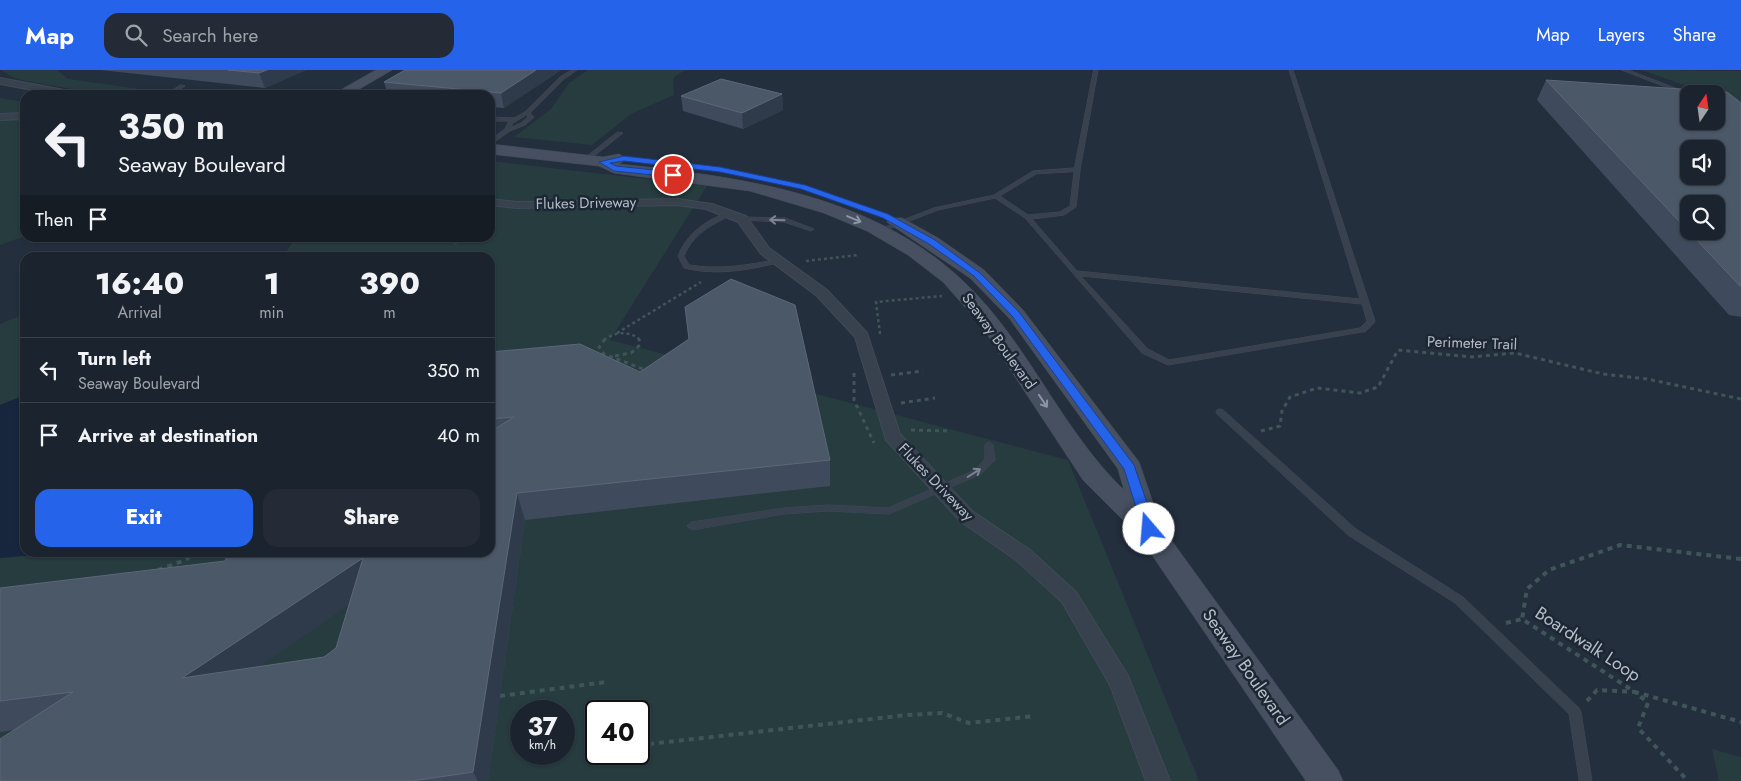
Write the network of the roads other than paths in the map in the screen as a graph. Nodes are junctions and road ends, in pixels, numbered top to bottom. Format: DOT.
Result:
graph roads {
  1 [pos="386,70"];
  2 [pos="575,70"];
  3 [pos="1096,70"];
  4 [pos="1291,70"];
  5 [pos="1624,70"];
  6 [pos="0,81"];
  7 [pos="403,82"];
  8 [pos="183,86"];
  9 [pos="48,90"];
  10 [pos="176,90"];
  11 [pos="348,90"];
  12 [pos="389,90"];
  13 [pos="1680,91"];
  14 [pos="527,113"];
  15 [pos="0,116"];
  16 [pos="20,116"];
  17 [pos="495,119"];
  18 [pos="514,120"];
  19 [pos="508,130"];
  20 [pos="620,134"];
  21 [pos="495,139"];
  22 [pos="495,150"];
  23 [pos="595,161"];
  24 [pos="1078,170"];
  25 [pos="996,196"];
  26 [pos="495,202"];
  27 [pos="736,217"];
  28 [pos="1027,217"];
  29 [pos="898,223"];
  30 [pos="811,229"];
  31 [pos="879,231"];
  32 [pos="783,263"];
  33 [pos="1075,273"];
  34 [pos="1365,302"];
  35 [pos="1220,412"];
  36 [pos="989,445"];
  37 [pos="942,490"];
  38 [pos="692,526"];
  39 [pos="1149,529"];
  40 [pos="1158,781"];
  41 [pos="1326,781"];
  42 [pos="1586,781"];
  1 -- 11 [label="street"];
  2 -- 14 [label="lane"];
  3 -- 24 [label="lane"];
  4 -- 34 [label="lane"];
  5 -- 13 [label="lane"];
  6 -- 9 [label="street"];
  7 -- 12 [label="lane"];
  8 -- 10 [label="lane"];
  14 -- 18 [label="lane"];
  14 -- 19 [label="lane"];
  15 -- 16 [label="street"];
  17 -- 18 [label="lane"];
  18 -- 19 [label="lane"];
  19 -- 21 [label="lane"];
  20 -- 23 [label="lane"];
  22 -- 23 [label="street, Seaway Boulevard"];
  23 -- 29 [label="street, Seaway Boulevard"];
  23 -- 31 [label="street, Seaway Boulevard, one-way"];
  24 -- 25 [label="lane"];
  24 -- 28 [label="lane"];
  25 -- 28 [label="lane"];
  25 -- 29 [label="lane"];
  26 -- 27 [label="street, Flukes Driveway"];
  30 -- 27 [label="lane, one-way"];
  27 -- 32 [label="street, Flukes Driveway"];
  27 -- 32 [label="lane"];
  28 -- 33 [label="lane"];
  29 -- 31 [label="lane"];
  29 -- 39 [label="street, Seaway Boulevard"];
  31 -- 39 [label="street, Seaway Boulevard, one-way"];
  32 -- 37 [label="street, Flukes Driveway"];
  33 -- 34 [label="lane"];
  33 -- 34 [label="lane"];
  35 -- 42 [label="lane"];
  37 -- 36 [label="lane, one-way"];
  37 -- 38 [label="lane"];
  37 -- 40 [label="street, Flukes Driveway"];
  39 -- 41 [label="street, Seaway Boulevard"];
}
